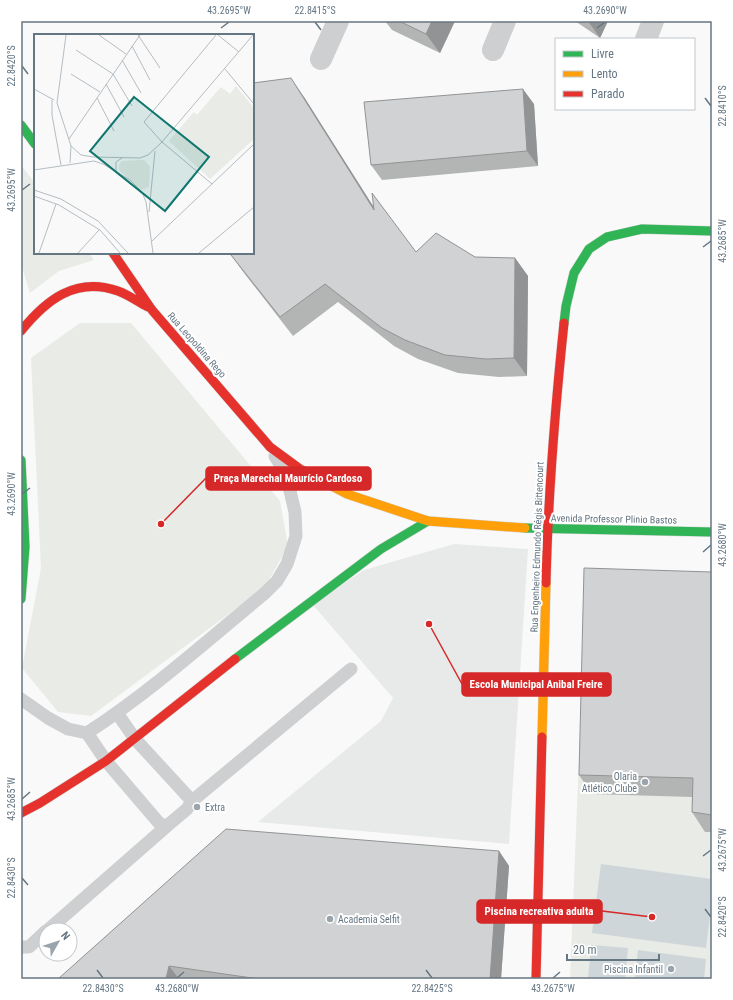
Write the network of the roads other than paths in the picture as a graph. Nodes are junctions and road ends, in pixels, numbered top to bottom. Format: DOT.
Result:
graph roads {
  1 [pos="338,21"];
  2 [pos="505,21"];
  3 [pos="653,21"];
  4 [pos="646,38"];
  5 [pos="493,50"];
  6 [pos="321,60"];
  7 [pos="21,125"];
  8 [pos="34,143"];
  9 [pos="712,230"];
  10 [pos="114,254"];
  11 [pos="152,310"];
  12 [pos="21,331"];
  13 [pos="270,447"];
  14 [pos="21,460"];
  15 [pos="428,521"];
  16 [pos="547,528"];
  17 [pos="712,532"];
  18 [pos="21,599"];
  19 [pos="351,669"];
  20 [pos="21,699"];
  21 [pos="117,713"];
  22 [pos="87,733"];
  23 [pos="135,739"];
  24 [pos="106,761"];
  25 [pos="192,801"];
  26 [pos="21,813"];
  27 [pos="168,825"];
  28 [pos="57,922"];
  29 [pos="38,939"];
  30 [pos="21,947"];
  31 [pos="536,979"];
  1 -- 6 [label="street"];
  2 -- 5 [label="street"];
  3 -- 4 [label="street"];
  7 -- 8 [label="street"];
  9 -- 16 [label="street, Rua Engenheiro Edmundo Régis Bittencourt"];
  10 -- 11 [label="street, Rua Leopoldina Rego"];
  11 -- 12 [label="street"];
  11 -- 13 [label="street, Rua Leopoldina Rego"];
  13 -- 15 [label="street, Avenida Professor Plinio Bastos"];
  13 -- 21 [label="lane"];
  14 -- 18 [label="street"];
  15 -- 16 [label="street, Avenida Professor Plinio Bastos"];
  15 -- 23 [label="street"];
  16 -- 17 [label="street, Avenida Professor Plinio Bastos"];
  16 -- 31 [label="street, Rua Engenheiro Edmundo Régis Bittencourt"];
  19 -- 25 [label="lane"];
  20 -- 22 [label="lane"];
  21 -- 22 [label="lane"];
  21 -- 23 [label="lane"];
  22 -- 24 [label="lane"];
  23 -- 24 [label="street"];
  23 -- 25 [label="lane"];
  24 -- 26 [label="street"];
  24 -- 27 [label="lane"];
  25 -- 27 [label="lane"];
  27 -- 28 [label="lane"];
  29 -- 30 [label="lane"];
}
